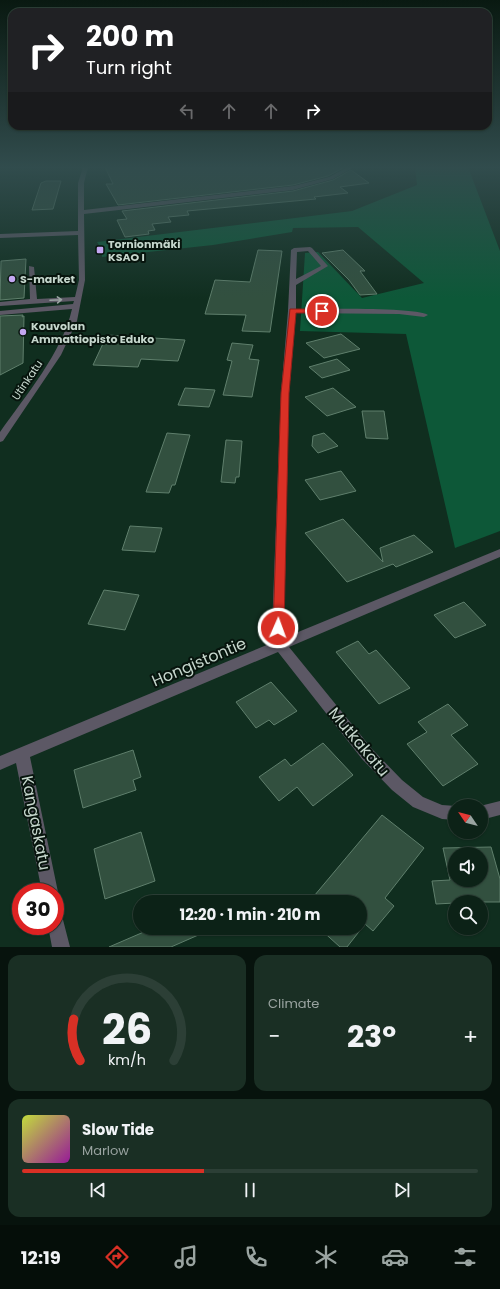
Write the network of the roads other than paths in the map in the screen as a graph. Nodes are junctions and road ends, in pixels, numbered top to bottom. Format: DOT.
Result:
graph roads {
  1 [pos="89,211"];
  2 [pos="82,212"];
  3 [pos="81,233"];
  4 [pos="0,236"];
  5 [pos="31,267"];
  6 [pos="293,284"];
  7 [pos="34,301"];
  8 [pos="78,302"];
  9 [pos="0,304"];
  10 [pos="292,311"];
  11 [pos="0,313"];
  12 [pos="424,315"];
  13 [pos="0,438"];
  14 [pos="500,553"];
  15 [pos="281,646"];
  16 [pos="22,754"];
  17 [pos="0,763"];
  18 [pos="500,808"];
  19 [pos="488,811"];
  20 [pos="448,812"];
  21 [pos="48,883"];
  22 [pos="59,935"];
  23 [pos="61,947"];
  1 -- 2 [label="street"];
  2 -- 3 [label="street, Utinkatu"];
  3 -- 4 [label="street"];
  3 -- 8 [label="street, Utinkatu"];
  5 -- 7 [label="street"];
  6 -- 10 [label="street"];
  7 -- 8 [label="street, one-way"];
  7 -- 9 [label="street"];
  8 -- 11 [label="street"];
  8 -- 13 [label="street, Utinkatu"];
  10 -- 12 [label="street"];
  10 -- 15 [label="street"];
  14 -- 15 [label="street, Hongistontie"];
  15 -- 16 [label="street, Hongistontie"];
  15 -- 20 [label="street, Mutkakatu"];
  16 -- 17 [label="street, Hongistontie"];
  16 -- 21 [label="street, Kangaskatu"];
  18 -- 19 [label="street"];
  22 -- 23 [label="street"];
}
